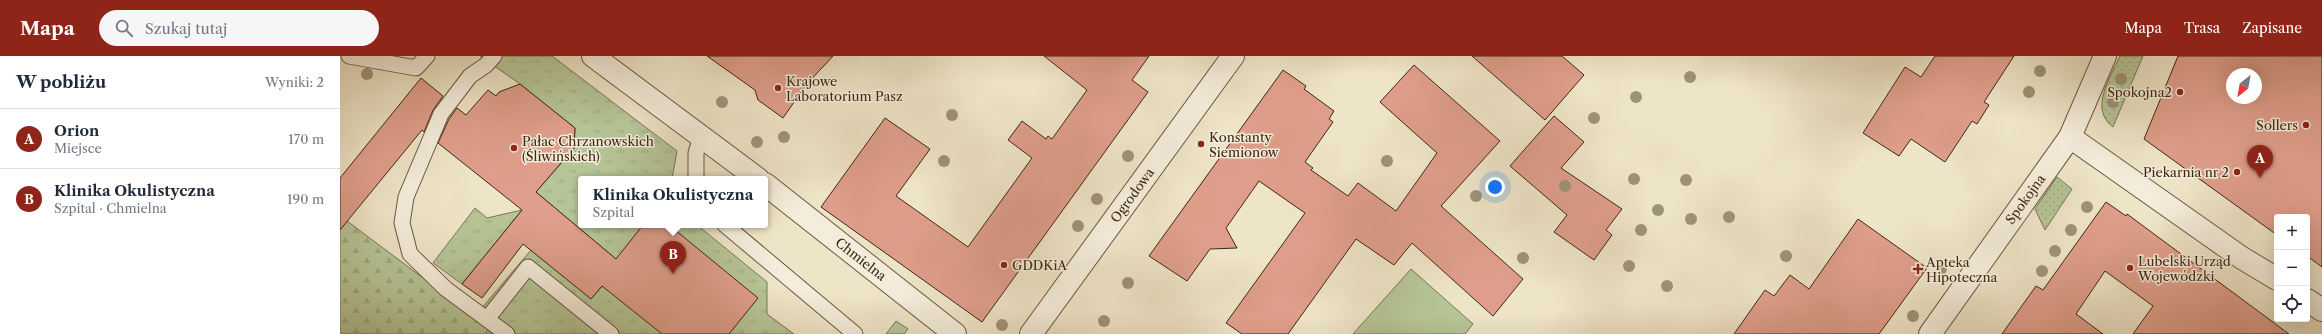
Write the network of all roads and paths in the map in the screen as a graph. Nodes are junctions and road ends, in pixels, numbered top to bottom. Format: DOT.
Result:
graph roads {
  1 [pos="349,56"];
  2 [pos="427,56"];
  3 [pos="494,56"];
  4 [pos="593,56"];
  5 [pos="1233,56"];
  6 [pos="2105,56"];
  7 [pos="701,136"];
  8 [pos="2070,137"];
  9 [pos="696,176"];
  10 [pos="754,176"];
  11 [pos="768,186"];
  12 [pos="729,228"];
  13 [pos="2274,277"];
  14 [pos="2310,302"];
  15 [pos="2322,310"];
  16 [pos="486,319"];
  17 [pos="507,334"];
  18 [pos="612,334"];
  19 [pos="855,334"];
  20 [pos="955,334"];
  21 [pos="1031,334"];
  22 [pos="1930,334"];
  1 -- 2 [label="lane"];
  3 -- 16 [label="lane"];
  4 -- 7 [label="street"];
  5 -- 21 [label="street, Ogrodowa"];
  6 -- 8 [label="street, Spokojna"];
  7 -- 9 [label="lane"];
  7 -- 10 [label="street"];
  8 -- 13 [label="street"];
  8 -- 22 [label="street, Spokojna"];
  11 -- 20 [label="street, Chmielna"];
  12 -- 19 [label="lane"];
  14 -- 15 [label="street"];
  16 -- 17 [label="lane"];
  16 -- 18 [label="lane"];
}
